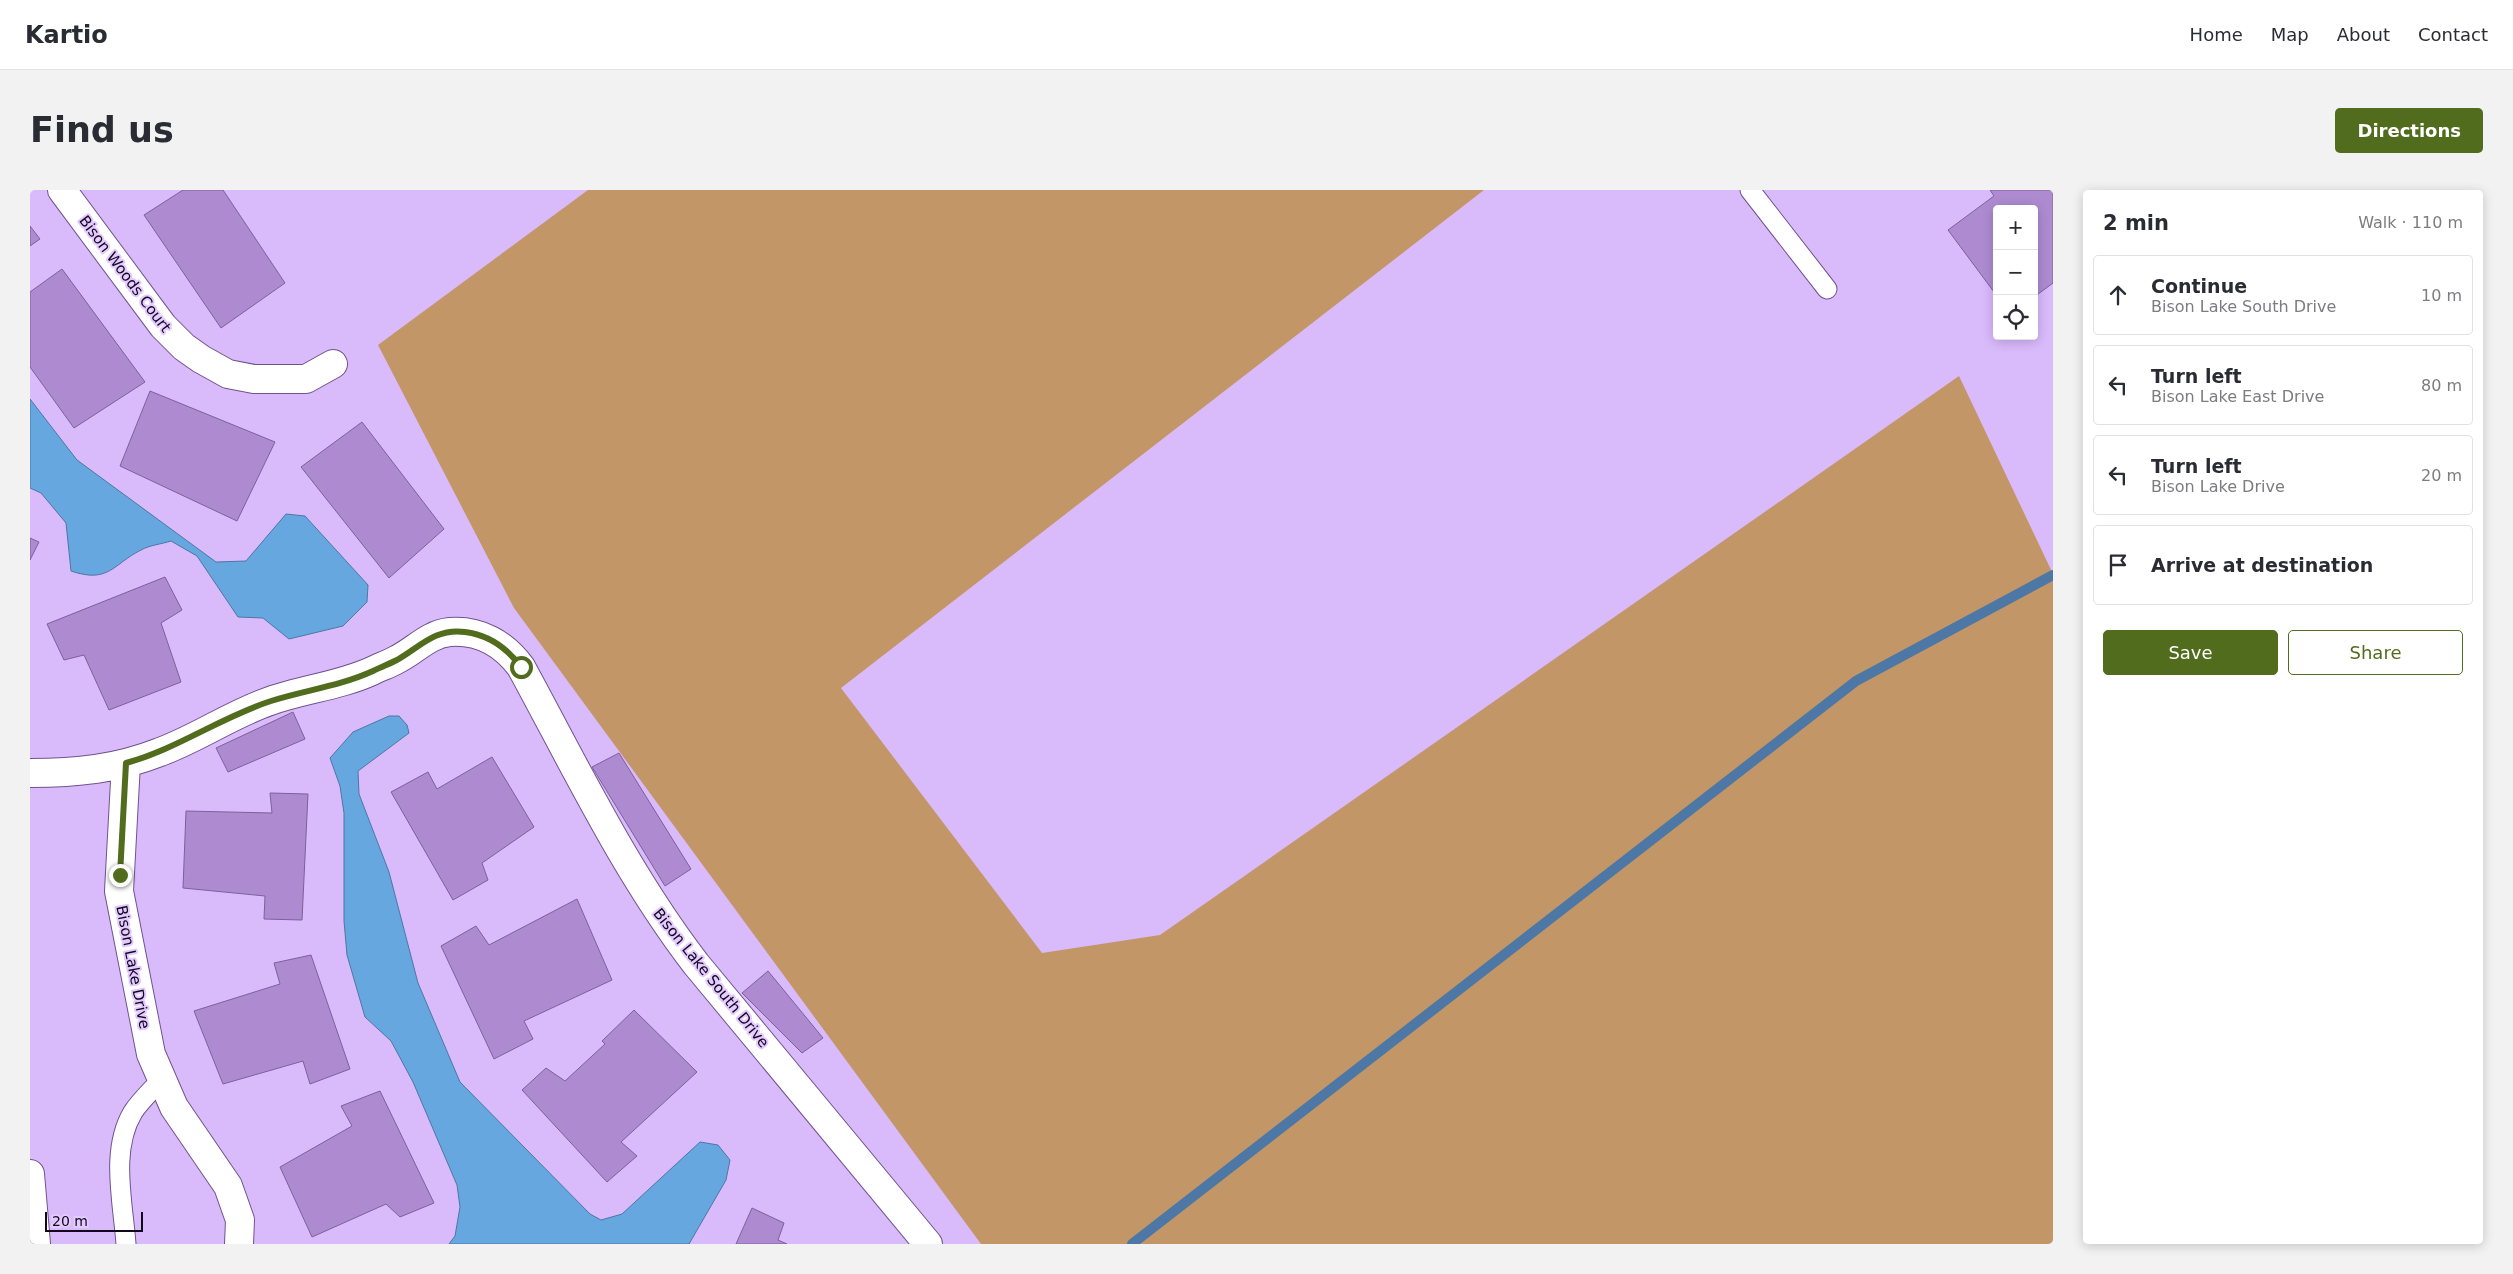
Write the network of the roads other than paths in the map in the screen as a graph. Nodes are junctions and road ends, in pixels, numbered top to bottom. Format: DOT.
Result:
graph roads {
  1 [pos="62,190"];
  2 [pos="1750,190"];
  3 [pos="1827,289"];
  4 [pos="333,364"];
  5 [pos="126,763"];
  6 [pos="30,773"];
  7 [pos="161,1080"];
  8 [pos="30,1174"];
  9 [pos="36,1244"];
  10 [pos="126,1244"];
  11 [pos="239,1244"];
  12 [pos="928,1244"];
  1 -- 4 [label="street, Bison Woods Court"];
  2 -- 3 [label="lane"];
  5 -- 6 [label="street"];
  5 -- 7 [label="street, Bison Lake Drive"];
  5 -- 12 [label="street, Bison Lake South Drive"];
  7 -- 10 [label="lane"];
  7 -- 11 [label="street, Bison Lake Drive"];
  8 -- 9 [label="street"];
}
